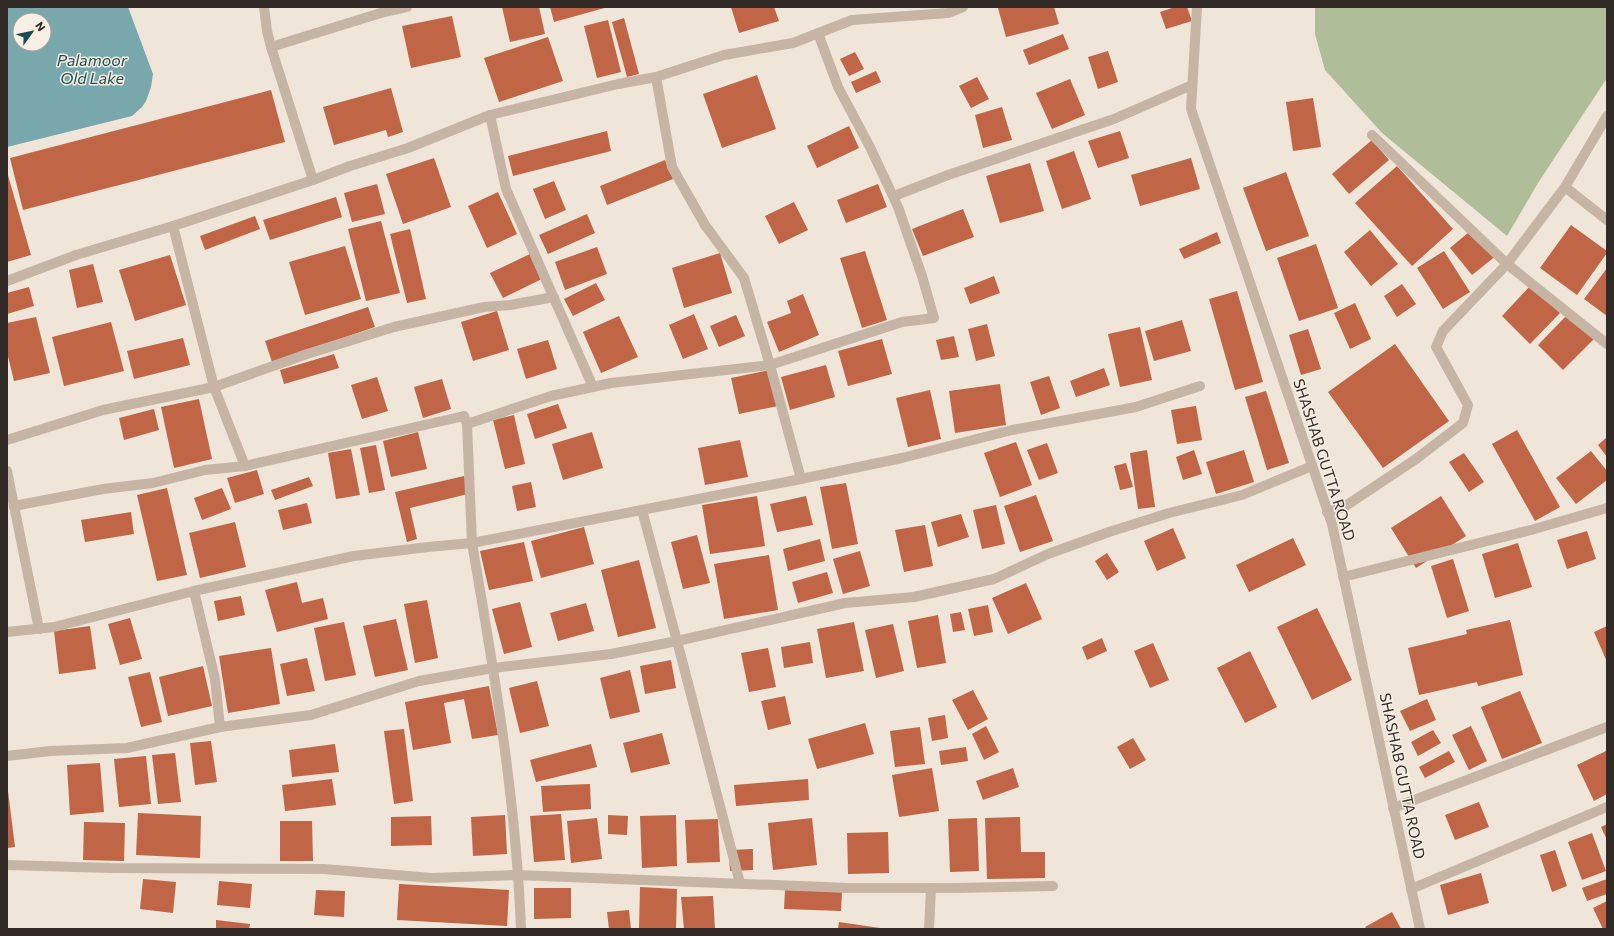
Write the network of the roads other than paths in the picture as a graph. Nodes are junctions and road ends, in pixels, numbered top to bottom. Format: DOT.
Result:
graph roads {
  1 [pos="264,7"];
  2 [pos="407,7"];
  3 [pos="963,7"];
  4 [pos="1197,7"];
  5 [pos="818,33"];
  6 [pos="271,47"];
  7 [pos="656,77"];
  8 [pos="1192,85"];
  9 [pos="490,115"];
  10 [pos="1607,116"];
  11 [pos="1372,135"];
  12 [pos="313,180"];
  13 [pos="1565,187"];
  14 [pos="894,196"];
  15 [pos="1607,220"];
  16 [pos="173,226"];
  17 [pos="1507,264"];
  18 [pos="7,281"];
  19 [pos="554,297"];
  20 [pos="1607,344"];
  21 [pos="770,365"];
  22 [pos="1200,386"];
  23 [pos="214,387"];
  24 [pos="593,387"];
  25 [pos="467,424"];
  26 [pos="7,440"];
  27 [pos="245,466"];
  28 [pos="1312,466"];
  29 [pos="7,471"];
  30 [pos="801,479"];
  31 [pos="14,506"];
  32 [pos="1607,508"];
  33 [pos="642,510"];
  34 [pos="1327,512"];
  35 [pos="472,543"];
  36 [pos="1343,577"];
  37 [pos="194,591"];
  38 [pos="39,629"];
  39 [pos="7,632"];
  40 [pos="677,641"];
  41 [pos="493,668"];
  42 [pos="220,727"];
  43 [pos="1607,727"];
  44 [pos="7,756"];
  45 [pos="1607,807"];
  46 [pos="1394,808"];
  47 [pos="7,865"];
  48 [pos="518,875"];
  49 [pos="740,883"];
  50 [pos="1053,886"];
  51 [pos="931,888"];
  52 [pos="1411,889"];
  53 [pos="521,929"];
  54 [pos="929,929"];
  55 [pos="1420,929"];
  1 -- 6 [label="street"];
  2 -- 6 [label="street"];
  3 -- 5 [label="street"];
  4 -- 8 [label="street, SHASHAB GUTTA ROAD"];
  5 -- 7 [label="street"];
  5 -- 14 [label="street"];
  6 -- 12 [label="street"];
  7 -- 9 [label="street"];
  7 -- 21 [label="street"];
  8 -- 14 [label="street"];
  8 -- 28 [label="street, SHASHAB GUTTA ROAD"];
  9 -- 12 [label="street"];
  9 -- 19 [label="street"];
  10 -- 13 [label="street"];
  11 -- 17 [label="street"];
  12 -- 16 [label="street"];
  13 -- 15 [label="street"];
  13 -- 17 [label="street"];
  14 -- 21 [label="street"];
  16 -- 18 [label="street"];
  16 -- 23 [label="street"];
  17 -- 20 [label="street"];
  17 -- 34 [label="street"];
  19 -- 23 [label="street"];
  19 -- 24 [label="street"];
  21 -- 24 [label="street"];
  21 -- 30 [label="street"];
  22 -- 30 [label="street"];
  23 -- 26 [label="street"];
  23 -- 27 [label="street"];
  24 -- 25 [label="street"];
  25 -- 27 [label="street"];
  25 -- 35 [label="street"];
  27 -- 31 [label="street"];
  28 -- 34 [label="street, SHASHAB GUTTA ROAD"];
  28 -- 40 [label="street"];
  29 -- 31 [label="street"];
  30 -- 33 [label="street"];
  31 -- 38 [label="street"];
  32 -- 36 [label="street"];
  33 -- 35 [label="street"];
  33 -- 40 [label="street"];
  34 -- 36 [label="street, SHASHAB GUTTA ROAD"];
  35 -- 37 [label="street"];
  35 -- 41 [label="street"];
  36 -- 46 [label="street, SHASHAB GUTTA ROAD"];
  37 -- 38 [label="street"];
  37 -- 42 [label="street"];
  38 -- 39 [label="street"];
  40 -- 41 [label="street"];
  40 -- 49 [label="street"];
  41 -- 42 [label="street"];
  41 -- 48 [label="street"];
  42 -- 44 [label="street"];
  43 -- 46 [label="street"];
  45 -- 52 [label="street"];
  46 -- 52 [label="street, SHASHAB GUTTA ROAD"];
  47 -- 48 [label="street"];
  48 -- 49 [label="street"];
  48 -- 53 [label="street"];
  49 -- 51 [label="street"];
  50 -- 51 [label="street"];
  51 -- 54 [label="street"];
  52 -- 55 [label="street, SHASHAB GUTTA ROAD"];
}
